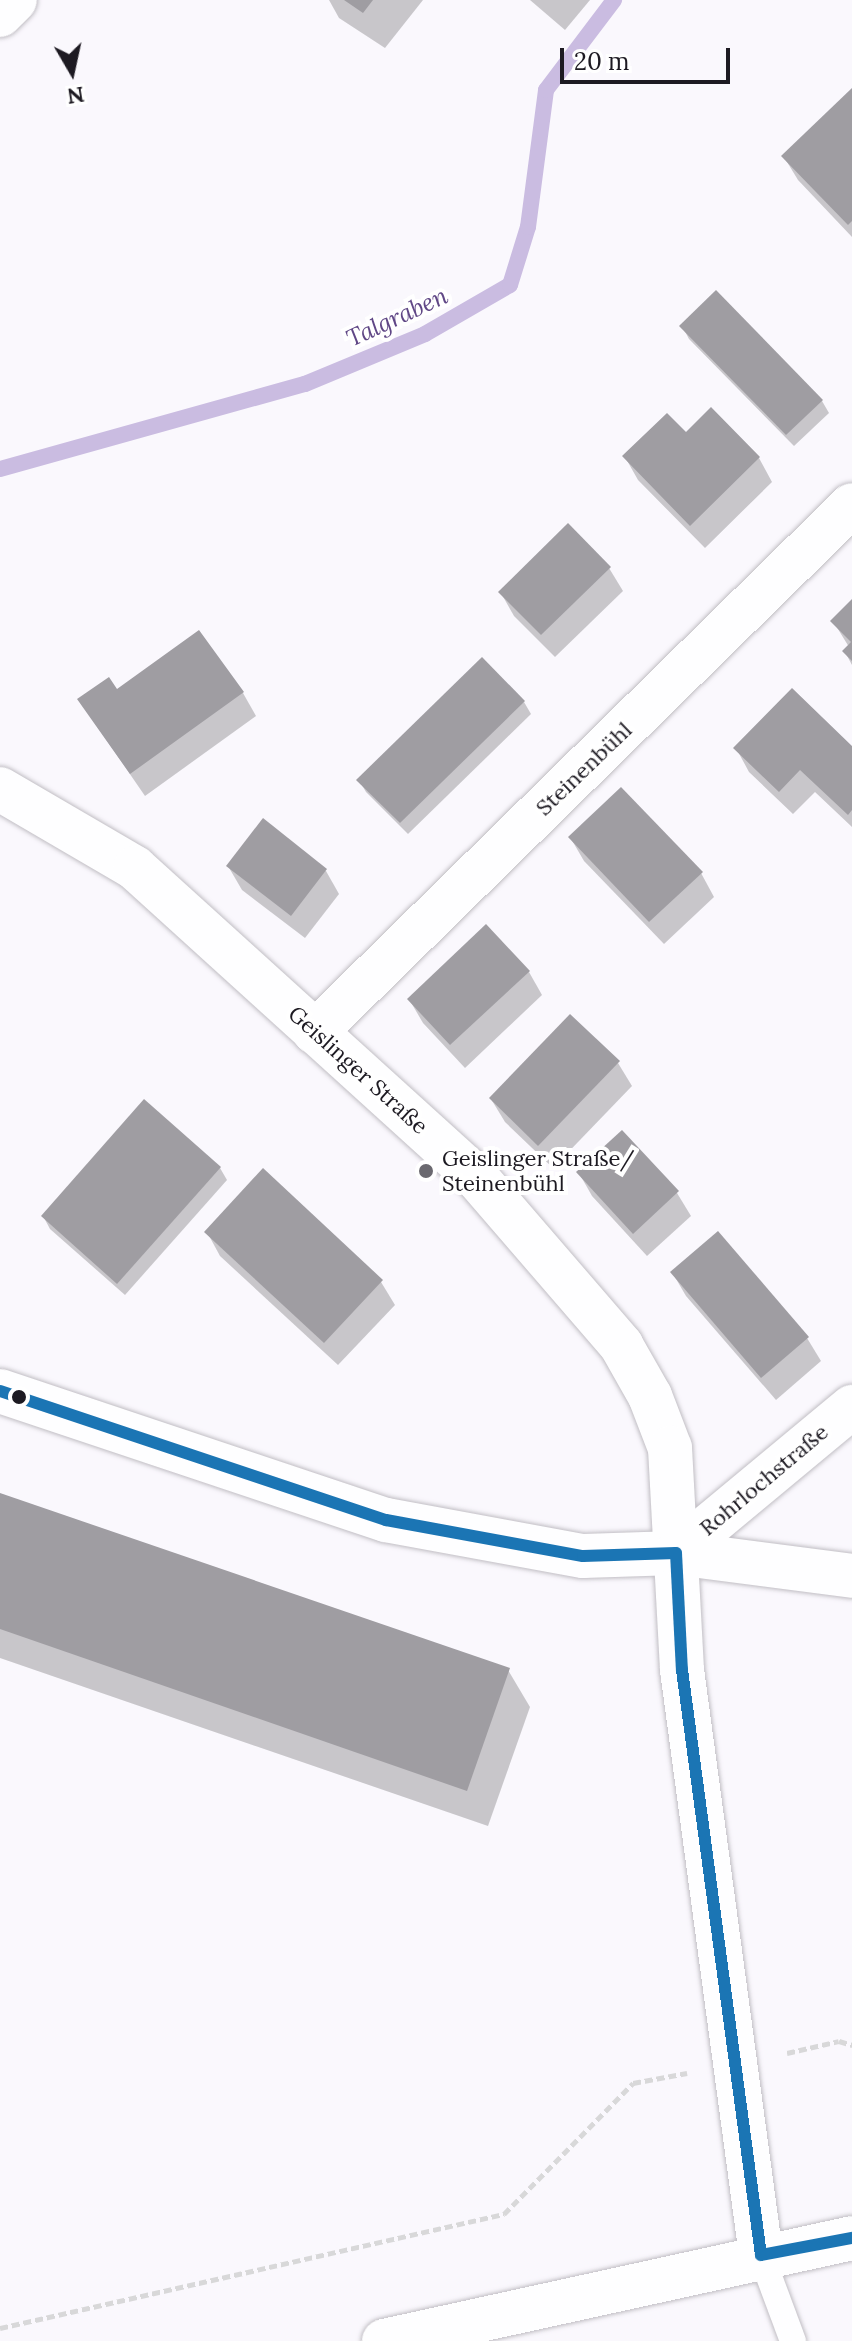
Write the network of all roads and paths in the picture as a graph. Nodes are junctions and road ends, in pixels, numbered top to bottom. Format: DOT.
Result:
graph roads {
  1 [pos="15,0"];
  2 [pos="0,15"];
  3 [pos="852,505"];
  4 [pos="0,789"];
  5 [pos="315,1032"];
  6 [pos="0,1391"];
  7 [pos="852,1407"];
  8 [pos="676,1553"];
  9 [pos="852,1576"];
  10 [pos="852,2045"];
  11 [pos="733,2065"];
  12 [pos="852,2238"];
  13 [pos="761,2255"];
  14 [pos="0,2328"];
  15 [pos="384,2341"];
  16 [pos="793,2341"];
  1 -- 2 [label="street"];
  3 -- 5 [label="street, Steinenbühl"];
  4 -- 5 [label="street, Geislinger Straße"];
  5 -- 8 [label="street, Geislinger Straße"];
  6 -- 8 [label="street"];
  7 -- 8 [label="street, Rohrlochstraße"];
  8 -- 9 [label="street"];
  8 -- 11 [label="street, Geislinger Straße"];
  10 -- 11 [label="path"];
  11 -- 13 [label="street, Geislinger Straße"];
  11 -- 14 [label="path"];
  12 -- 13 [label="street"];
  13 -- 15 [label="street"];
  13 -- 16 [label="lane"];
}
